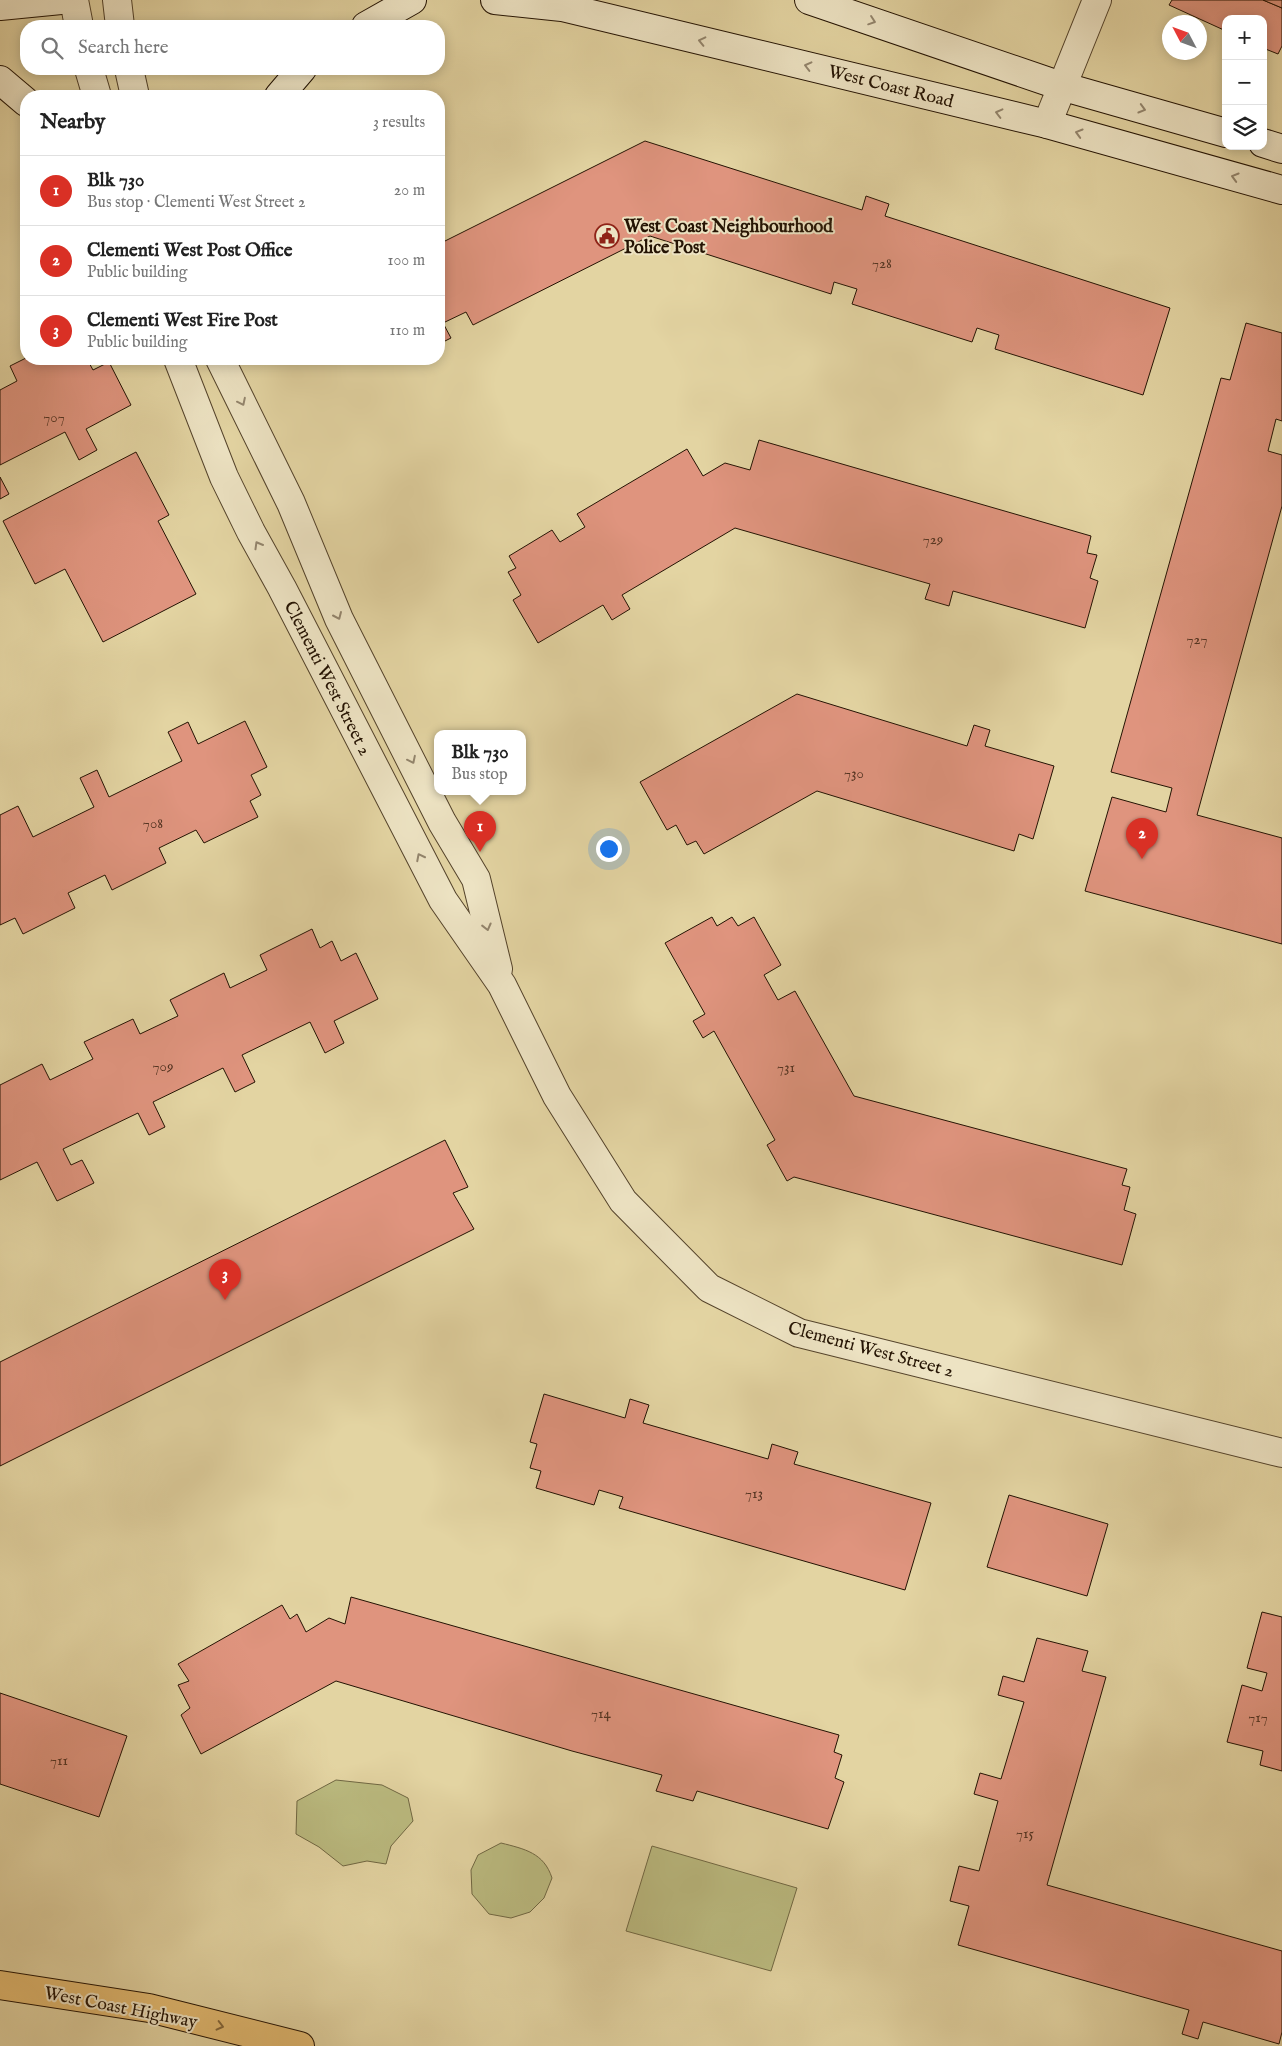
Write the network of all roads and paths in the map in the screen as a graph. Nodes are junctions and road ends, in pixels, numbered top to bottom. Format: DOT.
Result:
graph roads {
  1 [pos="61,0"];
  2 [pos="74,0"];
  3 [pos="117,0"];
  4 [pos="412,0"];
  5 [pos="495,0"];
  6 [pos="809,0"];
  7 [pos="1097,0"];
  8 [pos="0,6"];
  9 [pos="78,20"];
  10 [pos="119,20"];
  11 [pos="377,20"];
  12 [pos="92,75"];
  13 [pos="130,75"];
  14 [pos="297,75"];
  15 [pos="0,80"];
  16 [pos="1061,86"];
  17 [pos="95,90"];
  18 [pos="133,90"];
  19 [pos="284,90"];
  20 [pos="20,97"];
  21 [pos="1047,124"];
  22 [pos="1222,132"];
  23 [pos="1267,144"];
  24 [pos="1282,149"];
  25 [pos="1282,190"];
  26 [pos="180,365"];
  27 [pos="223,365"];
  28 [pos="502,985"];
  29 [pos="1282,1453"];
  30 [pos="0,1985"];
  31 [pos="300,2046"];
  1 -- 8 [label="street"];
  2 -- 9 [label="street"];
  3 -- 10 [label="street"];
  4 -- 11 [label="street"];
  21 -- 5 [label="street, West Coast Road, one-way"];
  6 -- 16 [label="street, one-way"];
  7 -- 16 [label="street"];
  12 -- 17 [label="street"];
  13 -- 18 [label="street"];
  14 -- 19 [label="street"];
  15 -- 20 [label="street"];
  16 -- 21 [label="street"];
  16 -- 22 [label="street, one-way"];
  25 -- 21 [label="street, West Coast Road, one-way"];
  23 -- 24 [label="street"];
  28 -- 26 [label="street, Clementi West Street 2, one-way"];
  27 -- 28 [label="street, Clementi West Street 2, one-way"];
  28 -- 29 [label="street, Clementi West Street 2"];
  30 -- 31 [label="highway, West Coast Highway, one-way"];
}
